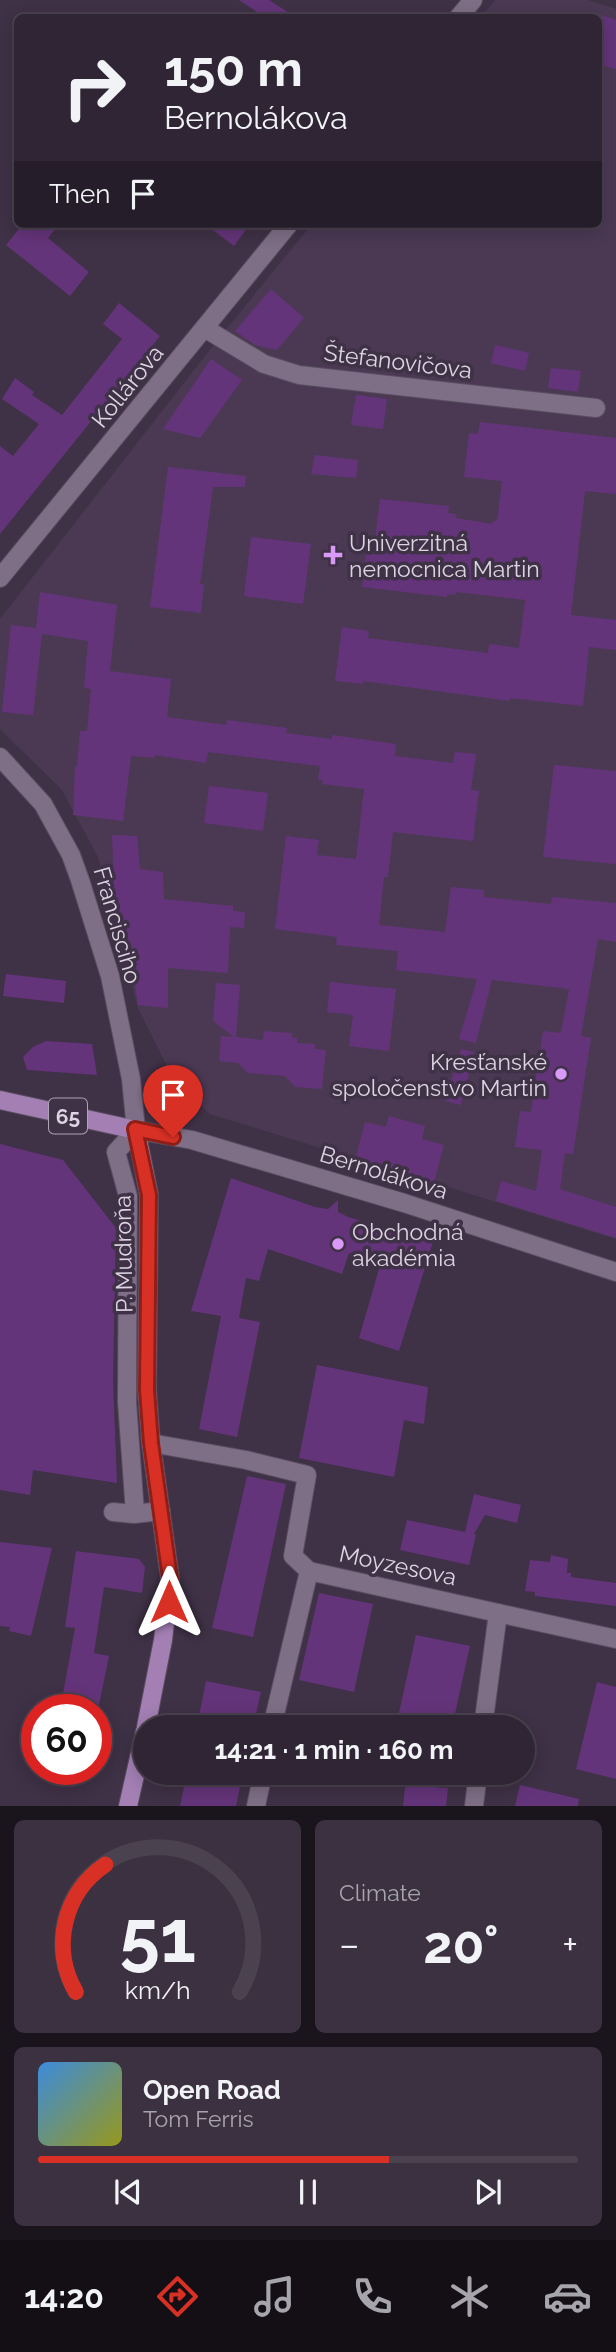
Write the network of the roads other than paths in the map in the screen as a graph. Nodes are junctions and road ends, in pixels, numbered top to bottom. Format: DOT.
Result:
graph roads {
  1 [pos="473,0"];
  2 [pos="461,14"];
  3 [pos="286,228"];
  4 [pos="206,329"];
  5 [pos="596,408"];
  6 [pos="4,574"];
  7 [pos="0,757"];
  8 [pos="0,1100"];
  9 [pos="135,1129"];
  10 [pos="616,1272"];
  11 [pos="151,1443"];
  12 [pos="161,1511"];
  13 [pos="113,1512"];
  14 [pos="135,1513"];
  15 [pos="309,1571"];
  16 [pos="498,1613"];
  17 [pos="616,1639"];
  18 [pos="149,1715"];
  19 [pos="275,1715"];
  20 [pos="485,1715"];
  21 [pos="133,1785"];
  22 [pos="260,1785"];
  23 [pos="477,1785"];
  24 [pos="128,1806"];
  25 [pos="256,1806"];
  26 [pos="474,1806"];
  1 -- 2 [label="street"];
  3 -- 4 [label="street, Kollárova"];
  4 -- 5 [label="street, Štefanovičova"];
  4 -- 6 [label="street, Kollárova"];
  7 -- 9 [label="street, Francisciho"];
  8 -- 9 [label="main road, 65"];
  9 -- 10 [label="street, Bernolákova"];
  9 -- 11 [label="main road, P. Mudroňa"];
  9 -- 14 [label="street, P. Mudroňa"];
  11 -- 12 [label="main road, P. Mudroňa"];
  11 -- 15 [label="street, Moyzesova"];
  12 -- 14 [label="street"];
  12 -- 18 [label="main road, P. Mudroňa"];
  13 -- 14 [label="street"];
  15 -- 16 [label="street, Moyzesova"];
  15 -- 19 [label="street"];
  16 -- 17 [label="street, Moyzesova"];
  16 -- 20 [label="street"];
  21 -- 24 [label="main road, P. Mudroňa"];
  22 -- 25 [label="street"];
  23 -- 26 [label="street"];
}
